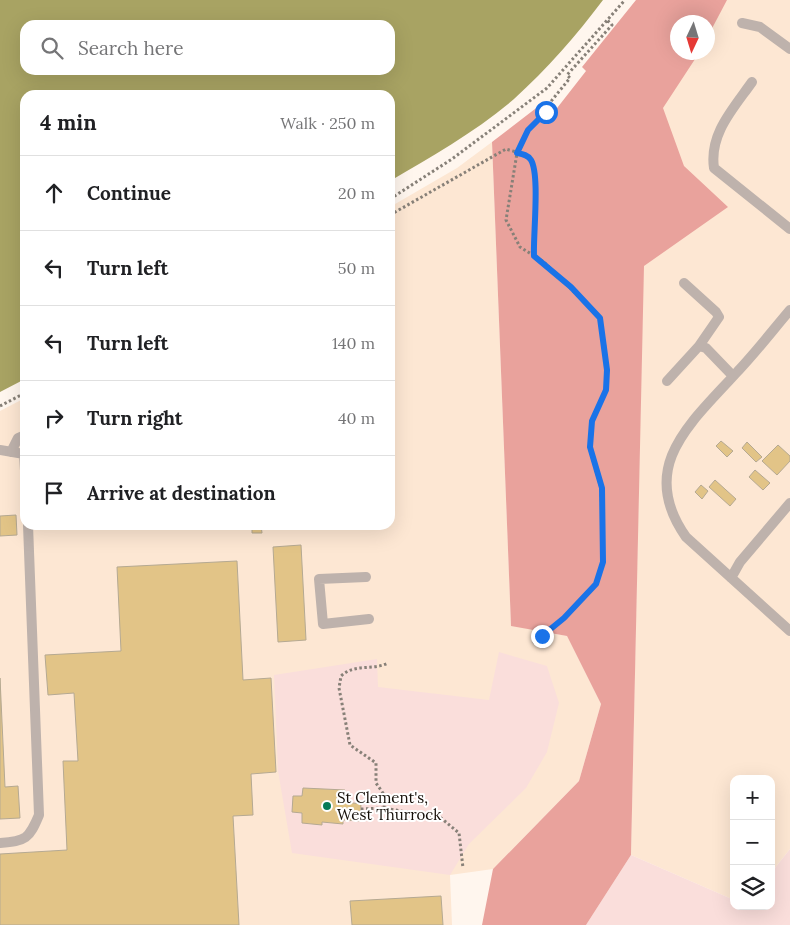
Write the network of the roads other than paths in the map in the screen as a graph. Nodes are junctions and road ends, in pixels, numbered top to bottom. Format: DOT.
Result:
graph roads {
  1 [pos="742,23"];
  2 [pos="790,49"];
  3 [pos="752,82"];
  4 [pos="790,229"];
  5 [pos="684,283"];
  6 [pos="790,310"];
  7 [pos="699,346"];
  8 [pos="734,376"];
  9 [pos="667,381"];
  10 [pos="20,437"];
  11 [pos="5,451"];
  12 [pos="20,453"];
  13 [pos="790,504"];
  14 [pos="28,530"];
  15 [pos="366,577"];
  16 [pos="731,578"];
  17 [pos="369,619"];
  18 [pos="790,631"];
  19 [pos="0,843"];
  1 -- 2 [label="lane"];
  3 -- 4 [label="lane"];
  5 -- 7 [label="lane"];
  6 -- 8 [label="lane"];
  7 -- 8 [label="lane"];
  7 -- 9 [label="lane"];
  8 -- 16 [label="lane"];
  10 -- 11 [label="lane"];
  11 -- 12 [label="lane"];
  13 -- 16 [label="lane"];
  14 -- 19 [label="lane"];
  15 -- 17 [label="lane"];
  16 -- 18 [label="lane"];
}
